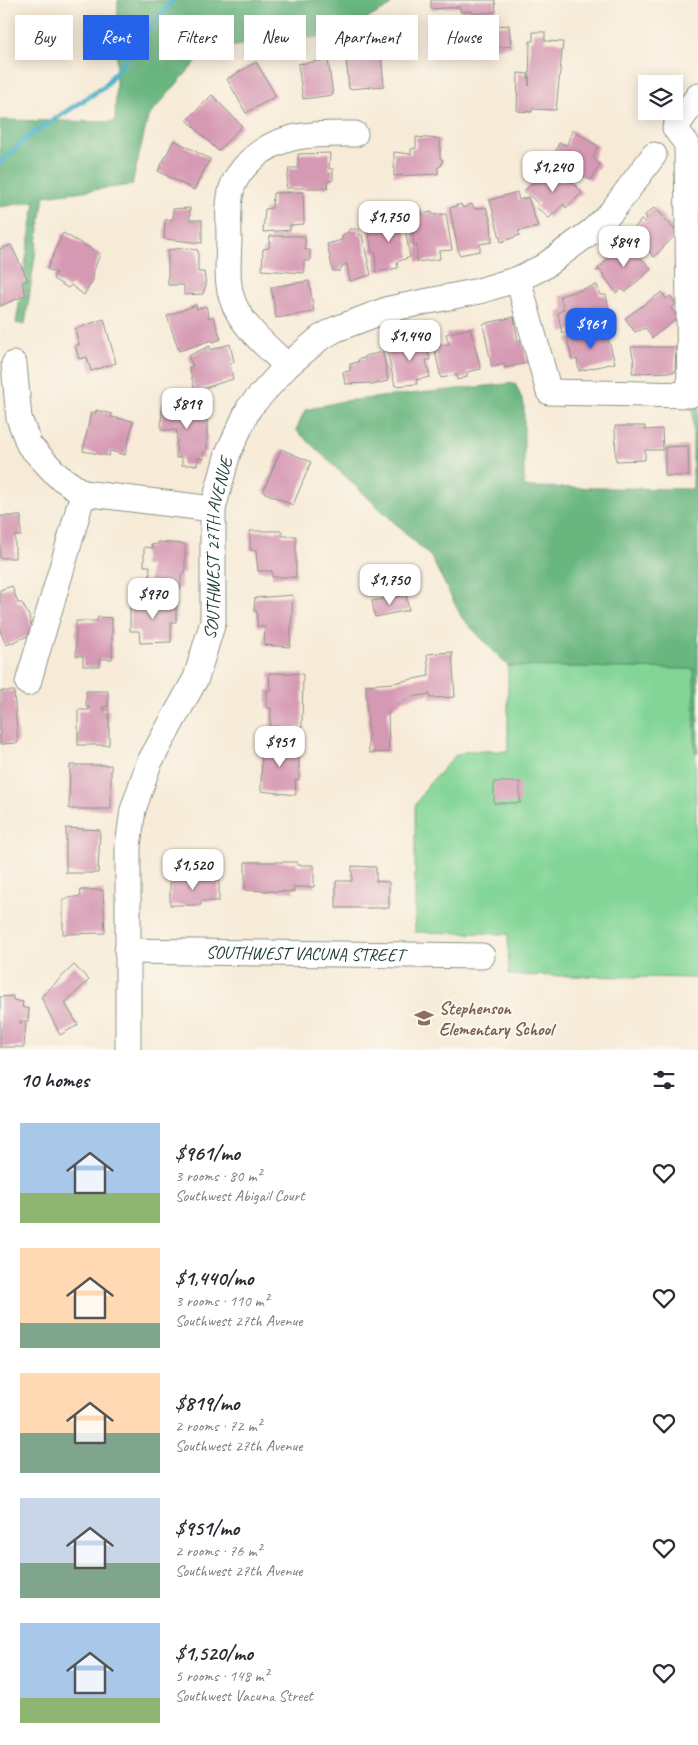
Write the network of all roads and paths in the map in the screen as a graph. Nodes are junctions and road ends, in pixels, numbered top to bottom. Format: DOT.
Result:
graph roads {
  1 [pos="698,96"];
  2 [pos="355,134"];
  3 [pos="654,155"];
  4 [pos="518,279"];
  5 [pos="14,364"];
  6 [pos="287,366"];
  7 [pos="82,494"];
  8 [pos="213,509"];
  9 [pos="28,683"];
  10 [pos="127,951"];
  11 [pos="482,956"];
  12 [pos="128,1050"];
  1 -- 4 [label="street"];
  2 -- 6 [label="street"];
  3 -- 4 [label="street, SOUTHWEST 27TH AVENUE"];
  4 -- 6 [label="street, SOUTHWEST 27TH AVENUE"];
  5 -- 7 [label="street"];
  6 -- 8 [label="street, SOUTHWEST 27TH AVENUE"];
  7 -- 8 [label="street"];
  7 -- 9 [label="street"];
  8 -- 10 [label="street, SOUTHWEST 27TH AVENUE"];
  10 -- 11 [label="street, SOUTHWEST VACUNA STREET"];
  10 -- 12 [label="street, SOUTHWEST 27TH AVENUE"];
}
